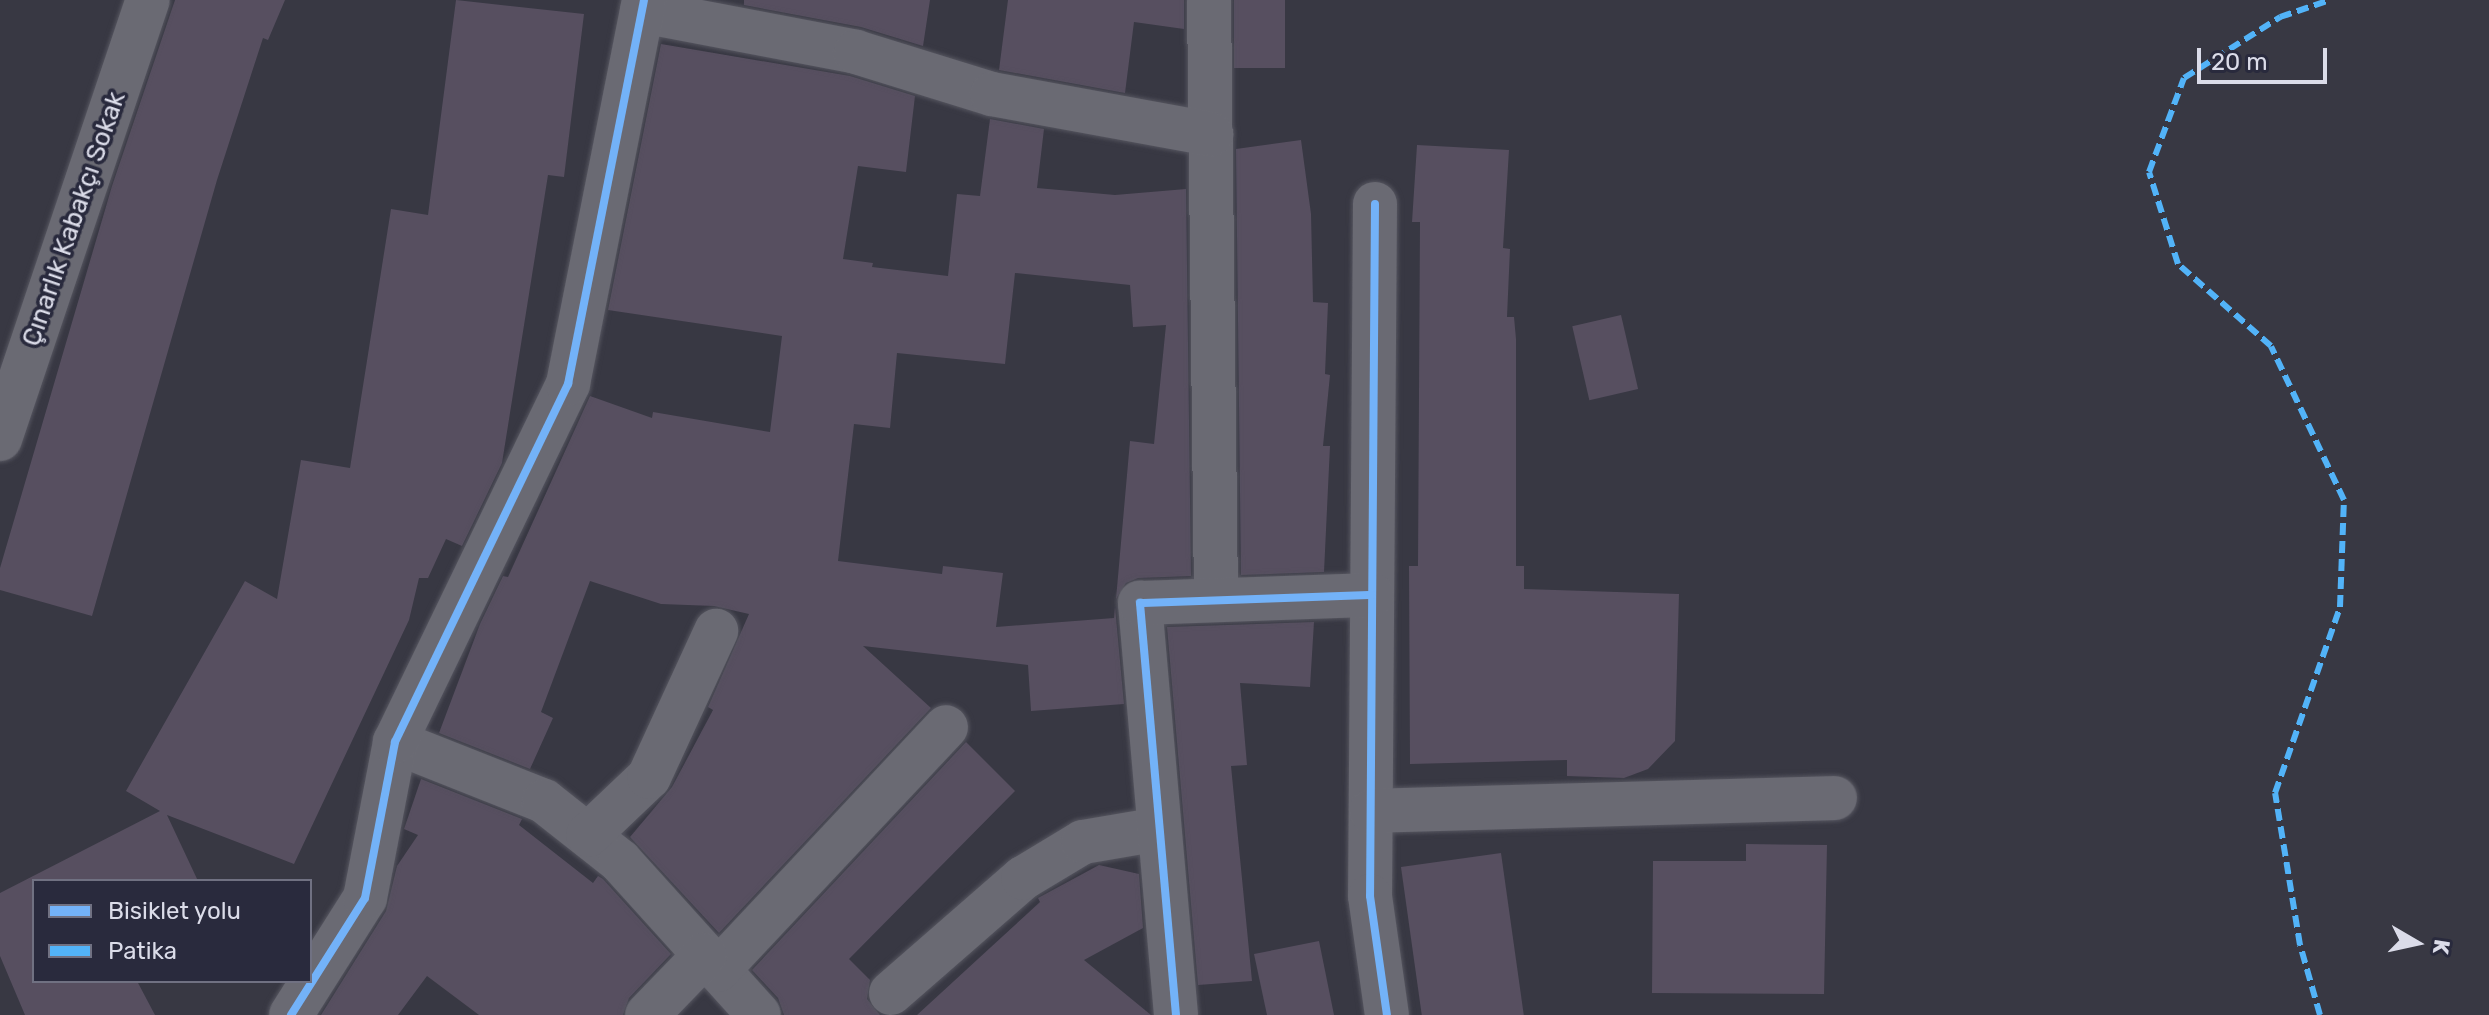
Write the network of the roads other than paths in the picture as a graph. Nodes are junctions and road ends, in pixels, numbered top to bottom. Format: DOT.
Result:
graph roads {
  1 [pos="148,0"];
  2 [pos="1209,0"];
  3 [pos="643,6"];
  4 [pos="1211,134"];
  5 [pos="1375,204"];
  6 [pos="0,439"];
  7 [pos="1372,595"];
  8 [pos="1216,600"];
  9 [pos="716,631"];
  10 [pos="946,727"];
  11 [pos="395,742"];
  12 [pos="1835,798"];
  13 [pos="1371,811"];
  14 [pos="1159,829"];
  15 [pos="588,835"];
  16 [pos="712,962"];
  17 [pos="312,982"];
  18 [pos="311,983"];
  19 [pos="891,993"];
  20 [pos="291,1015"];
  21 [pos="647,1015"];
  22 [pos="759,1015"];
  23 [pos="1176,1015"];
  24 [pos="1387,1015"];
  1 -- 6 [label="street, Çınarlık Kabakçı Sokak"];
  2 -- 4 [label="street"];
  3 -- 4 [label="street"];
  3 -- 11 [label="street"];
  4 -- 8 [label="street"];
  5 -- 7 [label="street"];
  7 -- 8 [label="street"];
  7 -- 13 [label="street"];
  8 -- 14 [label="street"];
  9 -- 15 [label="street"];
  10 -- 16 [label="street"];
  11 -- 15 [label="street"];
  11 -- 17 [label="street"];
  12 -- 13 [label="street"];
  13 -- 24 [label="street"];
  14 -- 19 [label="street"];
  14 -- 23 [label="street"];
  15 -- 16 [label="street"];
  16 -- 21 [label="street"];
  16 -- 22 [label="street"];
  18 -- 20 [label="street"];
}
